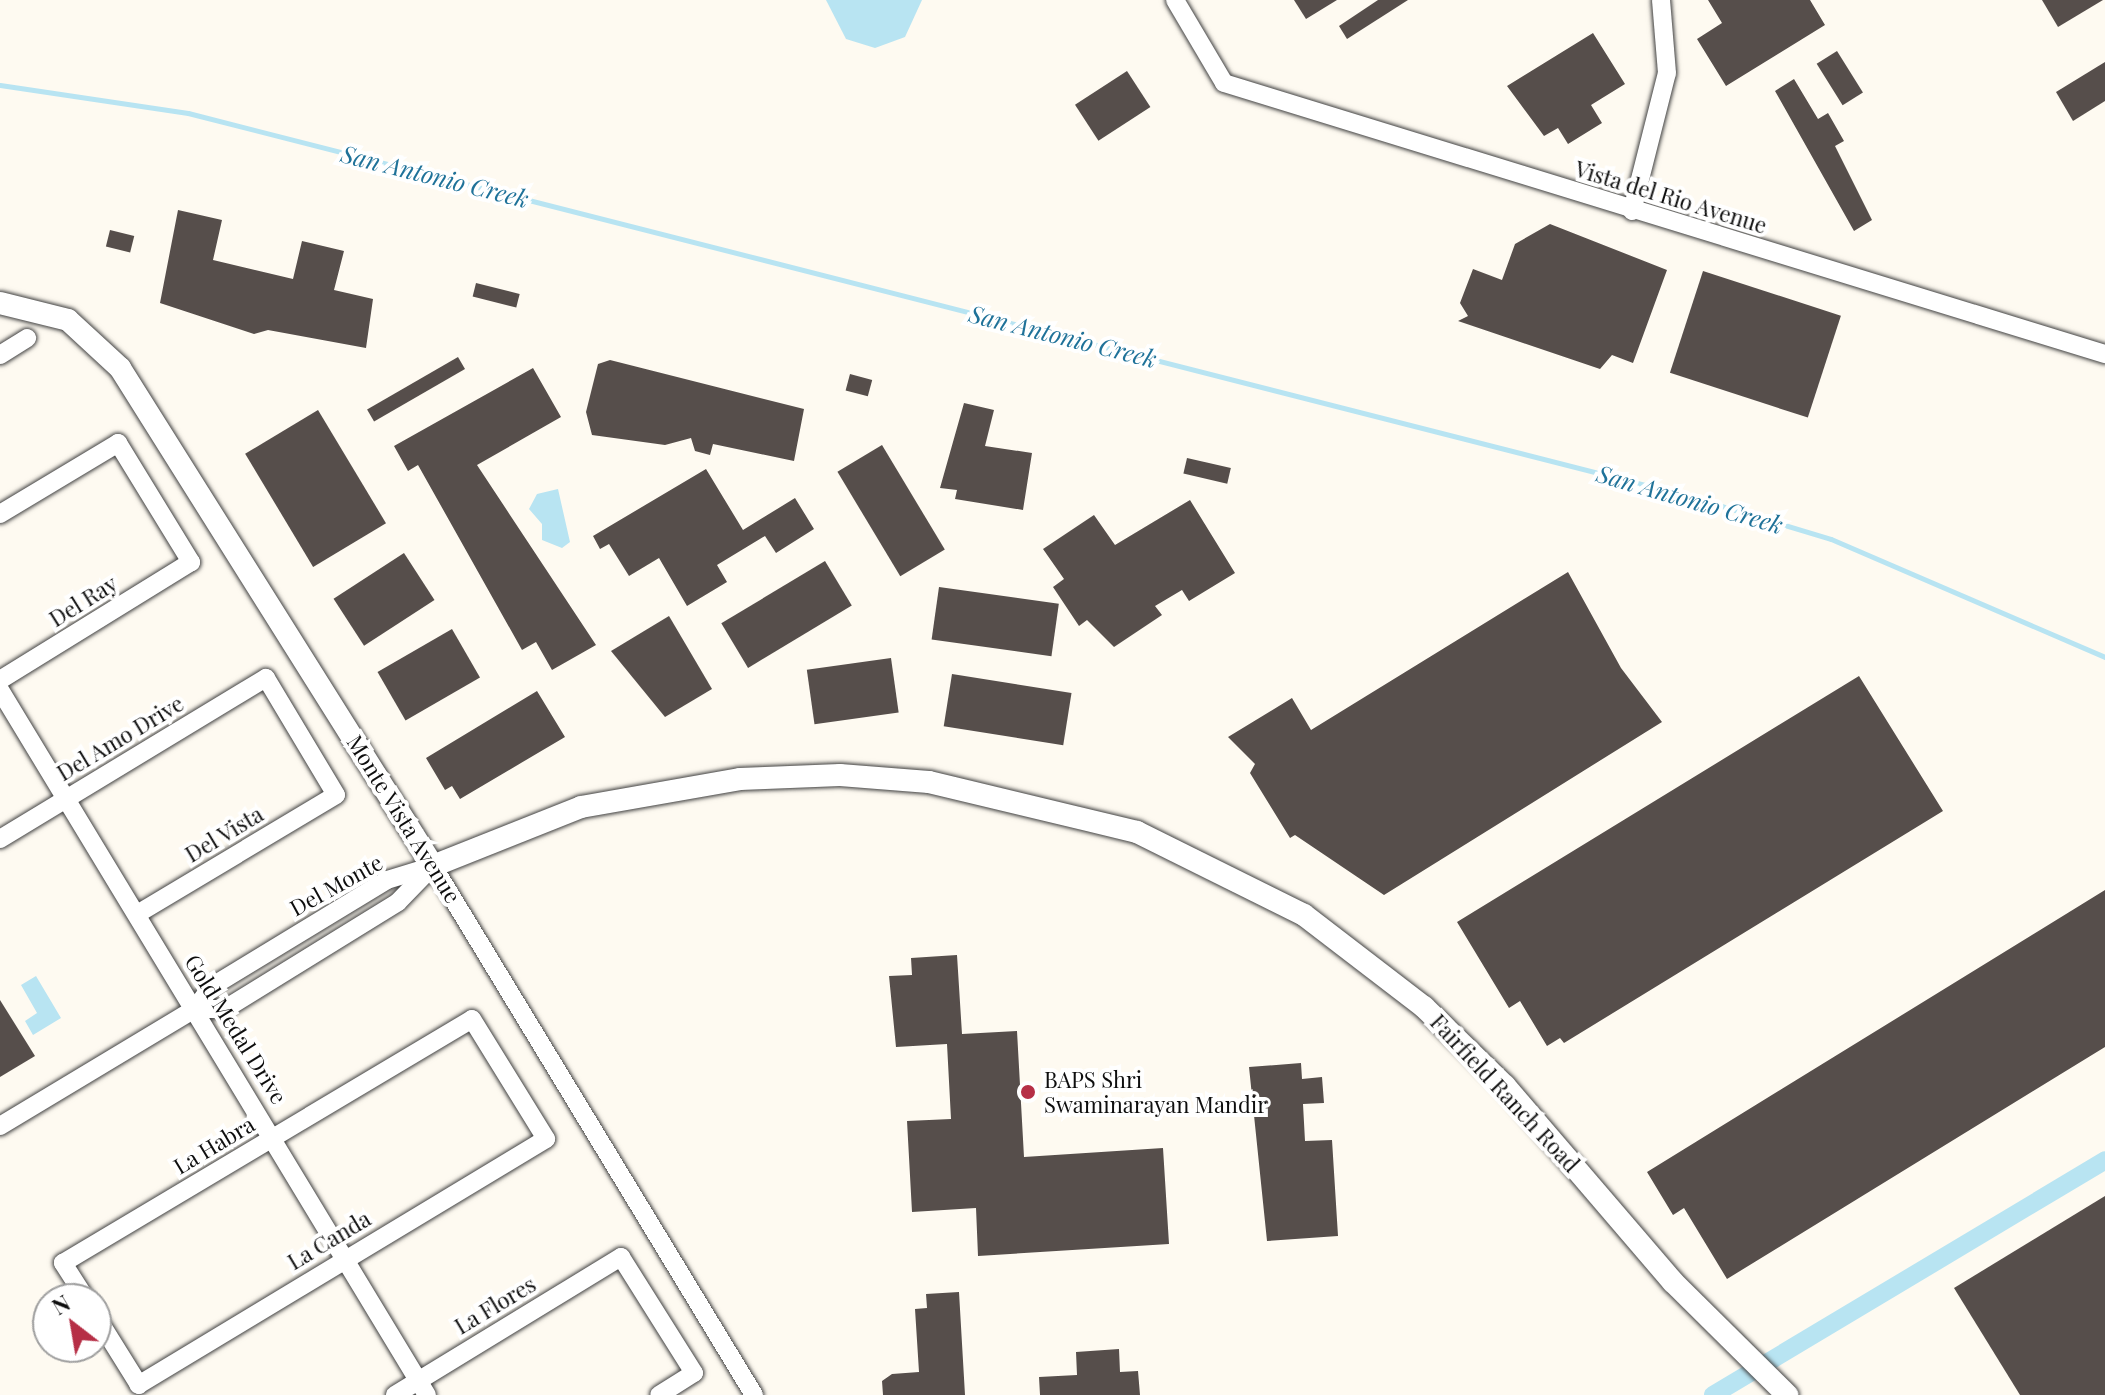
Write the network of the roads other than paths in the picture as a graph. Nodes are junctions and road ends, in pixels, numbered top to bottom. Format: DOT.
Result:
graph roads {
  1 [pos="1175,0"];
  2 [pos="1661,0"];
  3 [pos="1632,211"];
  4 [pos="0,303"];
  5 [pos="27,338"];
  6 [pos="2105,354"];
  7 [pos="0,355"];
  8 [pos="0,514"];
  9 [pos="0,680"];
  10 [pos="0,690"];
  11 [pos="336,795"];
  12 [pos="67,797"];
  13 [pos="0,839"];
  14 [pos="433,866"];
  15 [pos="137,914"];
  16 [pos="195,1009"];
  17 [pos="0,1126"];
  18 [pos="274,1136"];
  19 [pos="546,1139"];
  20 [pos="344,1259"];
  21 [pos="76,1283"];
  22 [pos="112,1342"];
  23 [pos="423,1388"];
  24 [pos="395,1395"];
  25 [pos="659,1395"];
  26 [pos="754,1395"];
  27 [pos="1787,1395"];
  1 -- 3 [label="street, Vista del Rio Avenue"];
  2 -- 3 [label="street"];
  3 -- 6 [label="street, Vista del Rio Avenue"];
  4 -- 14 [label="street, Monte Vista Avenue"];
  5 -- 7 [label="street"];
  8 -- 9 [label="street, Del Ray"];
  10 -- 12 [label="street, Gold Medal Drive"];
  11 -- 12 [label="street, Del Amo Drive"];
  11 -- 15 [label="street, Del Vista"];
  12 -- 13 [label="street, Del Amo Drive"];
  12 -- 15 [label="street, Gold Medal Drive"];
  14 -- 16 [label="street, Del Monte"];
  14 -- 16 [label="street, Del Monte"];
  14 -- 26 [label="street, Monte Vista Avenue"];
  14 -- 27 [label="street, Fairfield Ranch Road"];
  15 -- 16 [label="street, Gold Medal Drive"];
  16 -- 17 [label="street, Del Monte"];
  16 -- 18 [label="street, Gold Medal Drive"];
  18 -- 19 [label="street, La Habra"];
  18 -- 20 [label="street, Gold Medal Drive"];
  18 -- 21 [label="street, La Habra"];
  19 -- 20 [label="street, La Canda"];
  20 -- 22 [label="street, La Canda"];
  20 -- 23 [label="street, Gold Medal Drive"];
  23 -- 24 [label="street, La Flores"];
  23 -- 25 [label="street, La Flores"];
}
